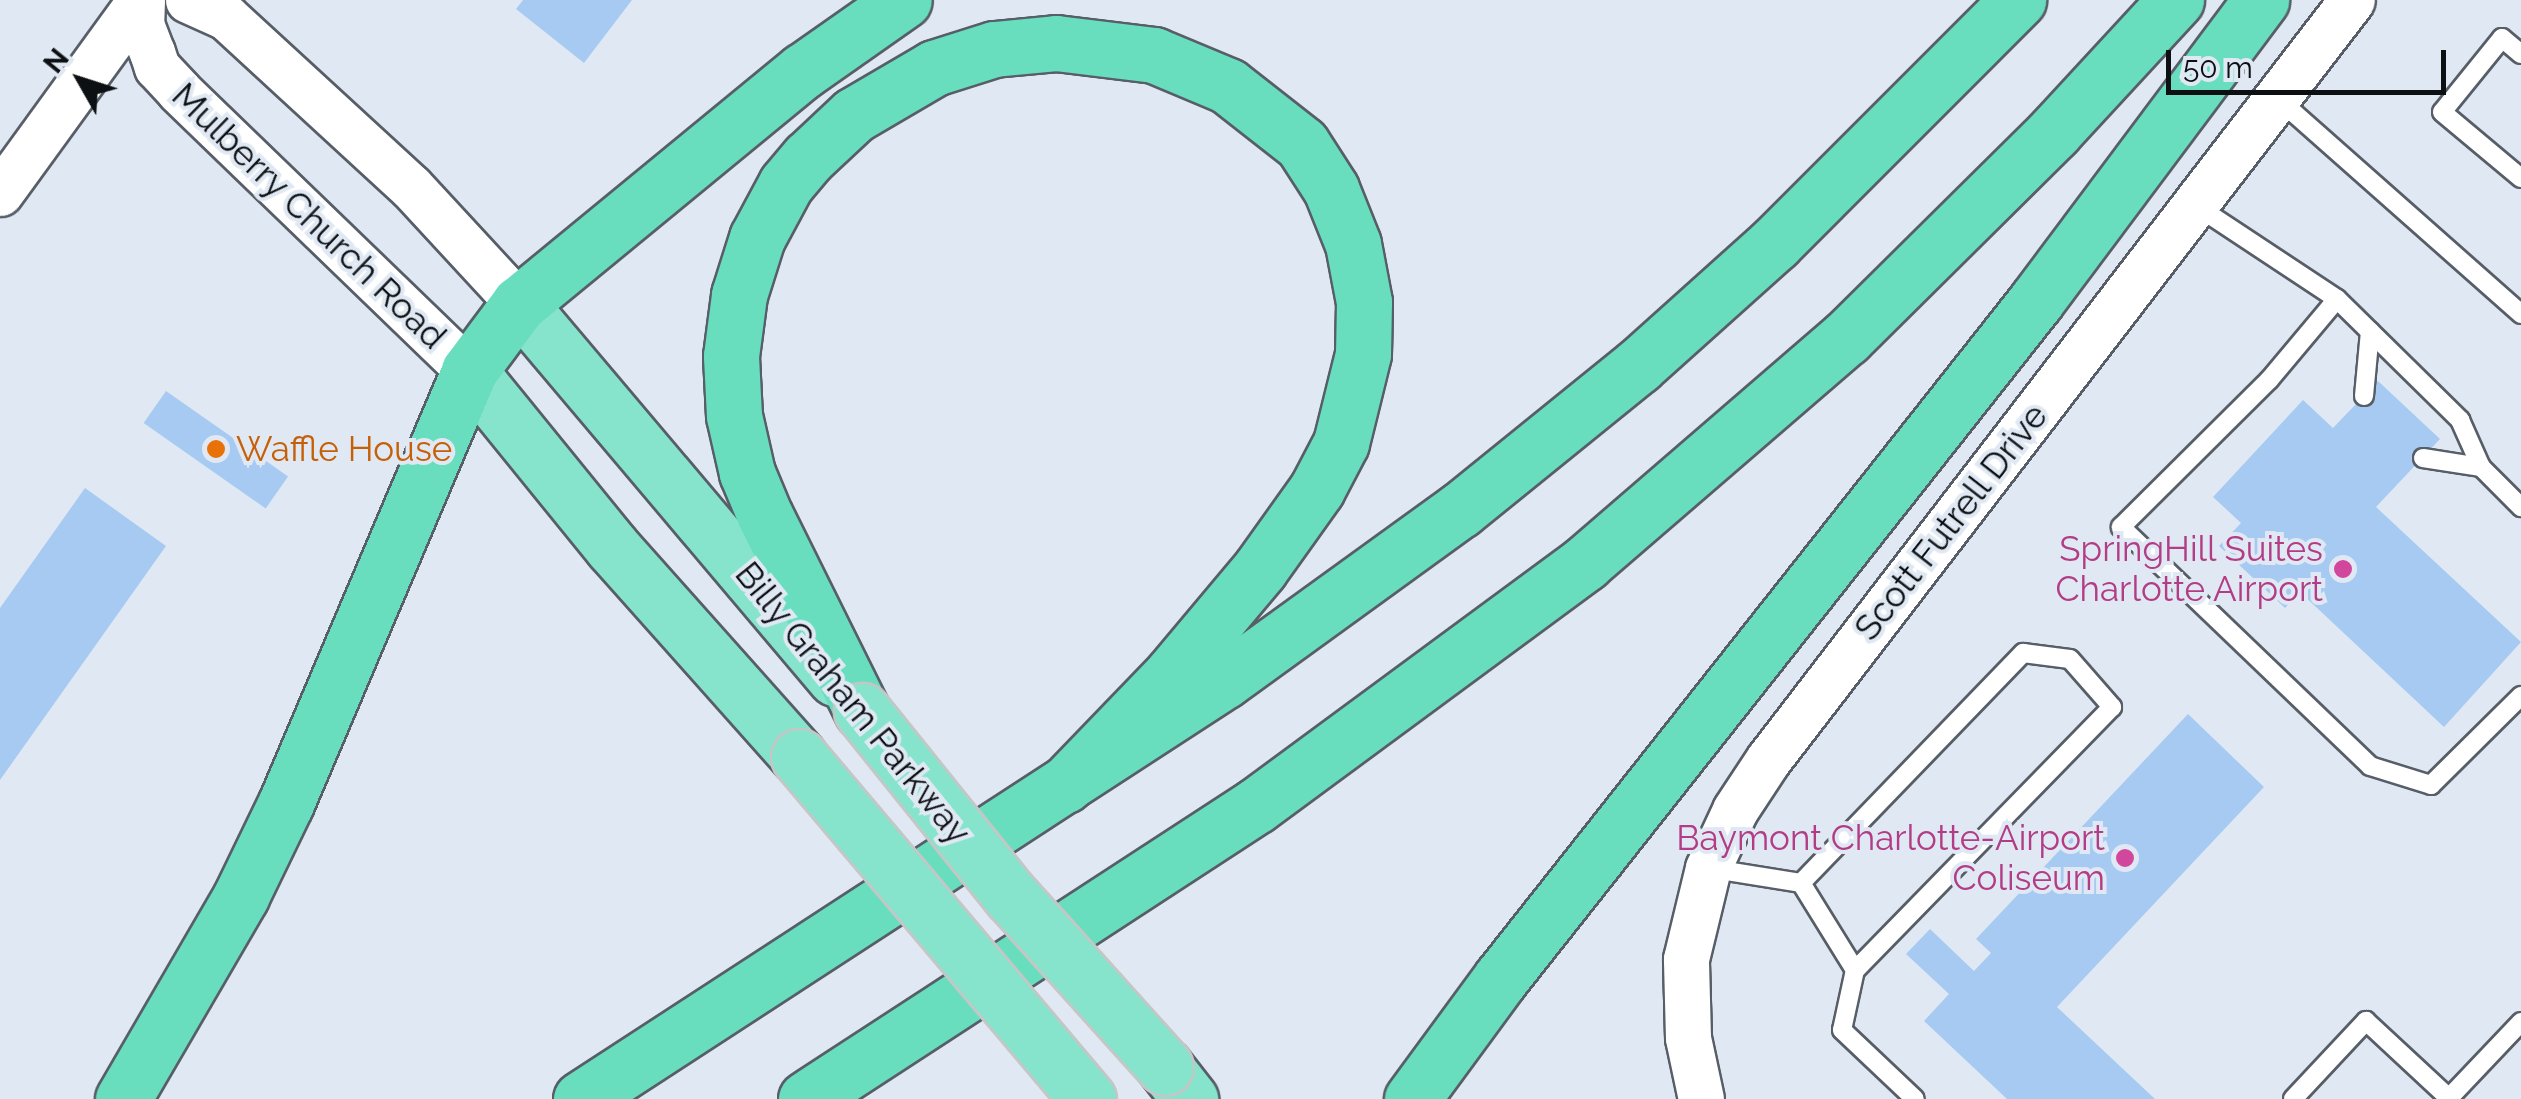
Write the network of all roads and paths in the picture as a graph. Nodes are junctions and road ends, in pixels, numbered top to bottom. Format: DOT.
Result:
graph roads {
  1 [pos="141,0"];
  2 [pos="188,0"];
  3 [pos="904,0"];
  4 [pos="2018,0"];
  5 [pos="2176,0"];
  6 [pos="2261,0"];
  7 [pos="2352,0"];
  8 [pos="2521,54"];
  9 [pos="2277,98"];
  10 [pos="2521,178"];
  11 [pos="0,193"];
  12 [pos="2195,205"];
  13 [pos="2338,299"];
  14 [pos="519,304"];
  15 [pos="2521,314"];
  16 [pos="2370,331"];
  17 [pos="469,372"];
  18 [pos="2364,396"];
  19 [pos="2422,458"];
  20 [pos="2482,467"];
  21 [pos="2521,507"];
  22 [pos="2521,696"];
  23 [pos="862,711"];
  24 [pos="1064,785"];
  25 [pos="1708,868"];
  26 [pos="1801,883"];
  27 [pos="1855,970"];
  28 [pos="2521,1022"];
  29 [pos="1177,1083"];
  30 [pos="123,1099"];
  31 [pos="581,1099"];
  32 [pos="806,1099"];
  33 [pos="1088,1099"];
  34 [pos="1412,1099"];
  35 [pos="1701,1099"];
  36 [pos="1915,1099"];
  37 [pos="2294,1099"];
  38 [pos="2448,1099"];
  1 -- 11 [label="street"];
  1 -- 17 [label="street, Mulberry Church Road"];
  2 -- 14 [label="street"];
  3 -- 14 [label="highway"];
  4 -- 24 [label="highway"];
  5 -- 32 [label="highway"];
  6 -- 34 [label="highway"];
  7 -- 9 [label="street, Scott Futrell Drive"];
  8 -- 10 [label="lane"];
  9 -- 12 [label="street, Scott Futrell Drive"];
  9 -- 15 [label="lane"];
  12 -- 13 [label="lane"];
  12 -- 25 [label="street, Scott Futrell Drive"];
  13 -- 16 [label="lane"];
  13 -- 22 [label="lane"];
  14 -- 17 [label="highway"];
  14 -- 23 [label="highway, Billy Graham Parkway"];
  16 -- 18 [label="lane"];
  16 -- 20 [label="lane"];
  17 -- 30 [label="highway"];
  17 -- 33 [label="highway, Billy Graham Parkway, bridge"];
  19 -- 20 [label="lane"];
  20 -- 21 [label="lane"];
  23 -- 24 [label="highway"];
  23 -- 29 [label="highway, Billy Graham Parkway, bridge"];
  24 -- 31 [label="highway"];
  25 -- 26 [label="lane"];
  25 -- 35 [label="street, Scott Futrell Drive"];
  26 -- 27 [label="lane"];
  26 -- 27 [label="lane"];
  27 -- 36 [label="lane"];
  28 -- 38 [label="lane"];
  37 -- 38 [label="lane"];
}
